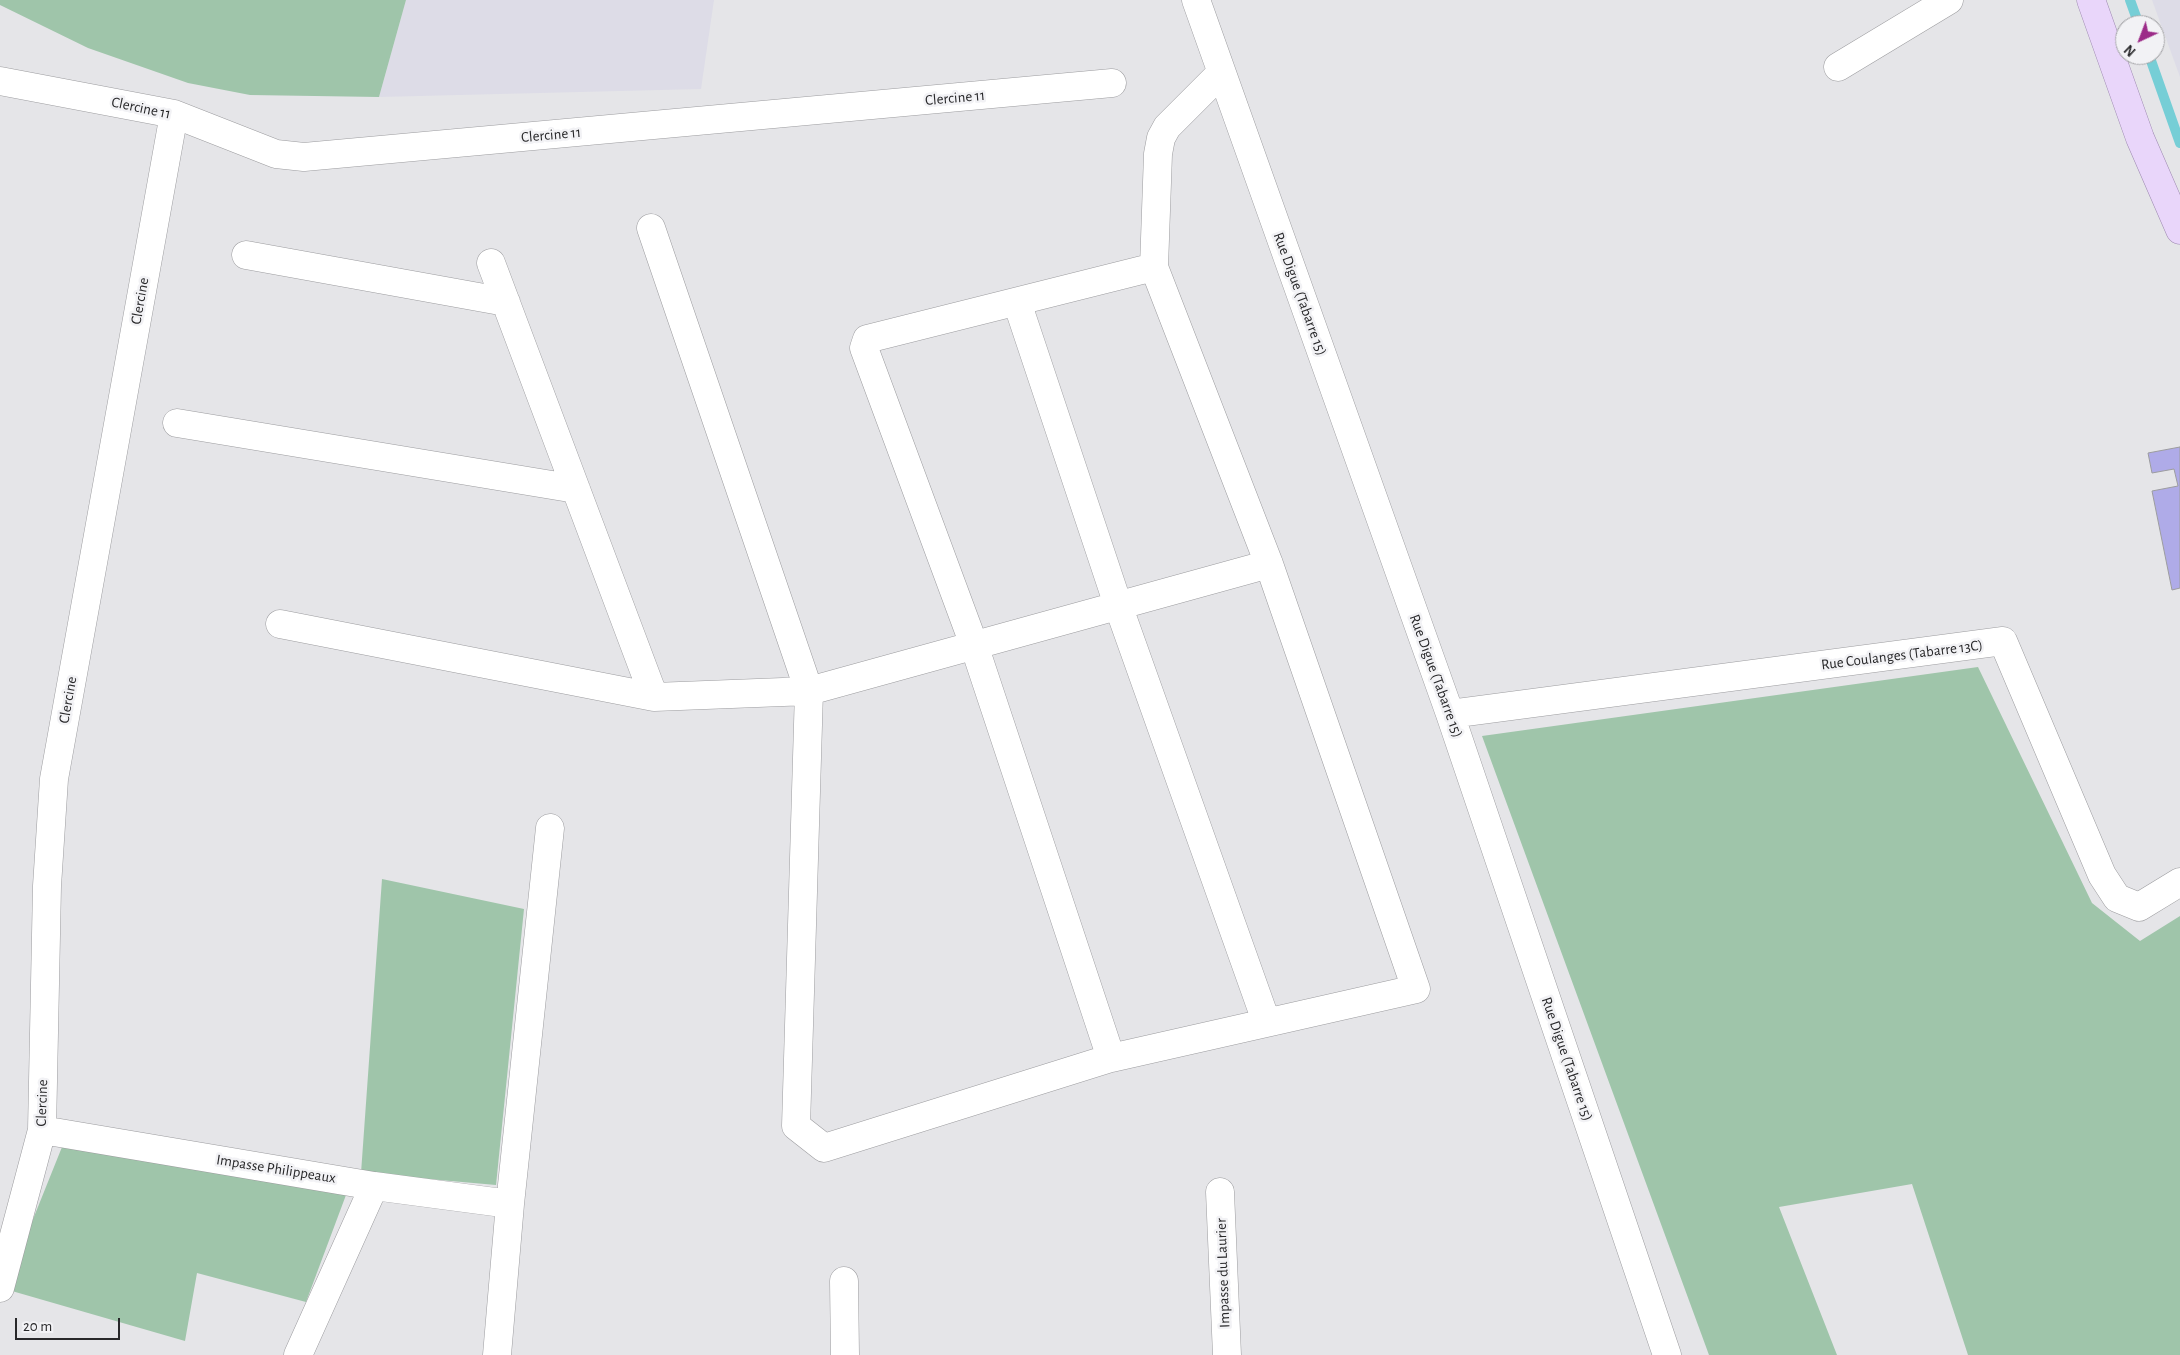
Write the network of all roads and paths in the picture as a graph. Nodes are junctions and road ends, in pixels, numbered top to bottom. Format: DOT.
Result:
graph roads {
  1 [pos="1196,0"];
  2 [pos="1949,0"];
  3 [pos="2091,0"];
  4 [pos="1838,67"];
  5 [pos="1221,73"];
  6 [pos="0,81"];
  7 [pos="1112,83"];
  8 [pos="174,114"];
  9 [pos="651,228"];
  10 [pos="2180,230"];
  11 [pos="246,255"];
  12 [pos="491,263"];
  13 [pos="1154,268"];
  14 [pos="506,302"];
  15 [pos="1017,302"];
  16 [pos="177,424"];
  17 [pos="576,489"];
  18 [pos="1269,564"];
  19 [pos="1118,606"];
  20 [pos="280,624"];
  21 [pos="974,645"];
  22 [pos="809,691"];
  23 [pos="654,697"];
  24 [pos="1450,714"];
  25 [pos="550,828"];
  26 [pos="2180,882"];
  27 [pos="1266,1021"];
  28 [pos="1111,1058"];
  29 [pos="42,1130"];
  30 [pos="374,1186"];
  31 [pos="1220,1192"];
  32 [pos="510,1204"];
  33 [pos="844,1281"];
  34 [pos="0,1288"];
  35 [pos="298,1355"];
  36 [pos="496,1355"];
  37 [pos="845,1355"];
  38 [pos="1227,1355"];
  39 [pos="1667,1355"];
  1 -- 5 [label="street, Rue Digue (Tabarre 15)"];
  2 -- 4 [label="street"];
  3 -- 10 [label="main road"];
  5 -- 13 [label="street"];
  5 -- 24 [label="street, Rue Digue (Tabarre 15)"];
  6 -- 8 [label="street, Clercine 11"];
  7 -- 8 [label="street, Clercine 11"];
  8 -- 29 [label="street, Clercine"];
  9 -- 22 [label="street"];
  11 -- 14 [label="street"];
  12 -- 14 [label="street"];
  13 -- 15 [label="street"];
  13 -- 18 [label="street"];
  14 -- 17 [label="street"];
  15 -- 19 [label="street"];
  15 -- 21 [label="street"];
  16 -- 17 [label="street"];
  17 -- 23 [label="street"];
  18 -- 19 [label="street"];
  18 -- 27 [label="street"];
  19 -- 21 [label="street"];
  19 -- 27 [label="street"];
  20 -- 23 [label="street"];
  21 -- 22 [label="street"];
  21 -- 28 [label="street"];
  22 -- 23 [label="street"];
  22 -- 28 [label="street"];
  24 -- 26 [label="street, Rue Coulanges (Tabarre 13C)"];
  24 -- 39 [label="street, Rue Digue (Tabarre 15)"];
  25 -- 32 [label="street"];
  27 -- 28 [label="street"];
  29 -- 30 [label="street, Impasse Philippeaux"];
  29 -- 34 [label="street, Clercine"];
  30 -- 32 [label="street, Impasse Philippeaux"];
  30 -- 35 [label="street"];
  31 -- 38 [label="street, Impasse du Laurier"];
  32 -- 36 [label="street"];
  33 -- 37 [label="street"];
}
